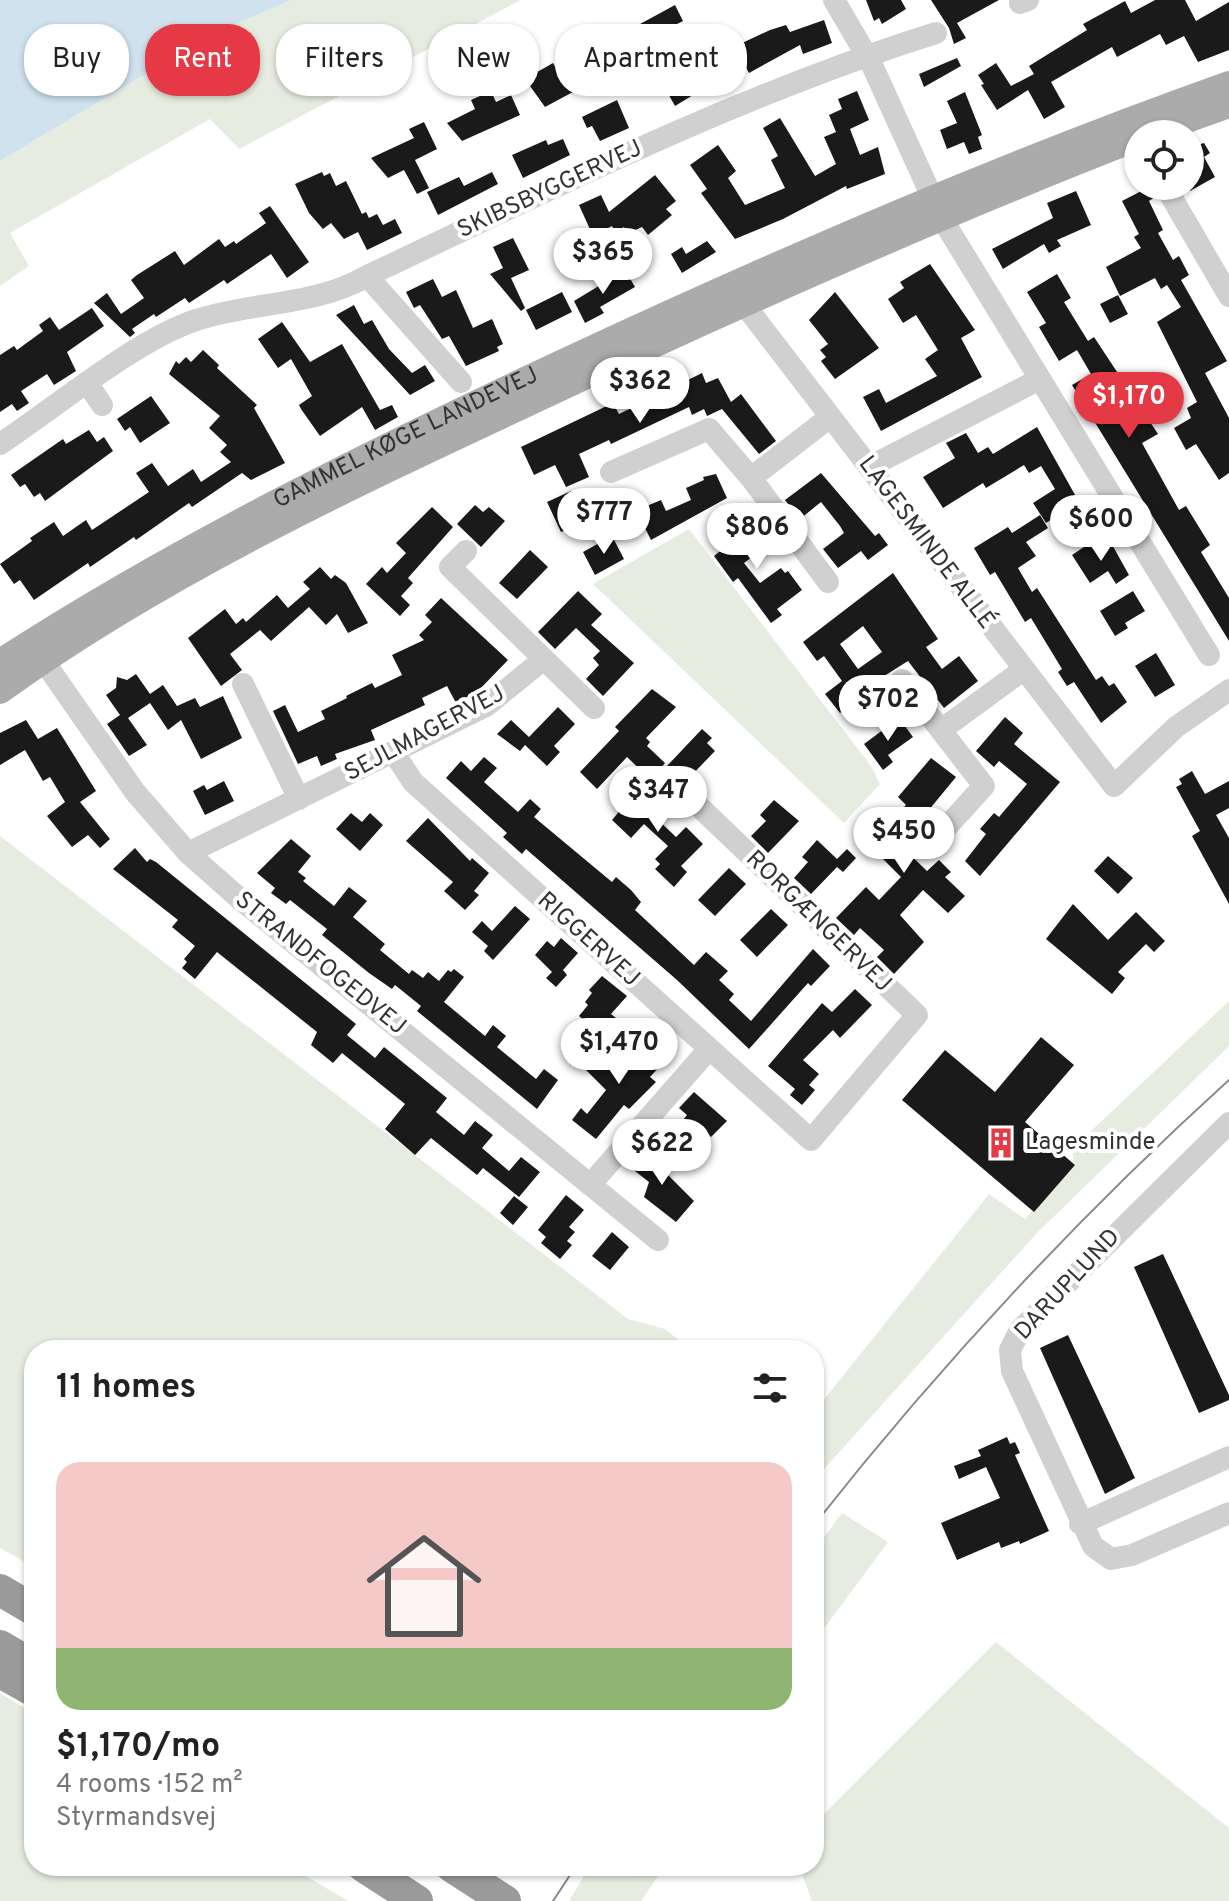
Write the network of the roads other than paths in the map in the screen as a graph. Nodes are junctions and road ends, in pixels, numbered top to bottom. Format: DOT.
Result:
graph roads {
  1 [pos="834,0"];
  2 [pos="936,33"];
  3 [pos="866,56"];
  4 [pos="1229,84"];
  5 [pos="1229,105"];
  6 [pos="1160,120"];
  7 [pos="1177,120"];
  8 [pos="1124,137"];
  9 [pos="1173,200"];
  10 [pos="937,207"];
  11 [pos="367,276"];
  12 [pos="736,294"];
  13 [pos="1229,296"];
  14 [pos="1040,379"];
  15 [pos="461,382"];
  16 [pos="88,384"];
  17 [pos="102,405"];
  18 [pos="830,417"];
  19 [pos="0,444"];
  20 [pos="869,467"];
  21 [pos="611,472"];
  22 [pos="751,478"];
  23 [pos="466,551"];
  24 [pos="828,582"];
  25 [pos="37,651"];
  26 [pos="1209,655"];
  27 [pos="544,659"];
  28 [pos="0,662"];
  29 [pos="1023,670"];
  30 [pos="902,680"];
  31 [pos="243,684"];
  32 [pos="1229,690"];
  33 [pos="0,691"];
  34 [pos="594,708"];
  35 [pos="941,730"];
  36 [pos="394,753"];
  37 [pos="686,794"];
  38 [pos="299,799"];
  39 [pos="943,831"];
  40 [pos="188,853"];
  41 [pos="917,1015"];
  42 [pos="709,1049"];
  43 [pos="1229,1123"];
  44 [pos="590,1185"];
  45 [pos="658,1240"];
  46 [pos="1229,1457"];
  47 [pos="1229,1513"];
  48 [pos="1080,1524"];
  49 [pos="0,1590"];
  50 [pos="24,1604"];
  51 [pos="0,1646"];
  52 [pos="24,1660"];
  53 [pos="0,1672"];
  54 [pos="24,1685"];
  55 [pos="378,1876"];
  56 [pos="466,1876"];
  57 [pos="417,1901"];
  58 [pos="505,1901"];
  1 -- 3 [label="street"];
  2 -- 3 [label="street, SKIBSBYGGERVEJ"];
  3 -- 10 [label="street"];
  3 -- 11 [label="street, SKIBSBYGGERVEJ"];
  4 -- 6 [label="main road, GAMMEL KØGE LANDEVEJ"];
  5 -- 7 [label="main road, GAMMEL KØGE LANDEVEJ"];
  8 -- 10 [label="main road, GAMMEL KØGE LANDEVEJ"];
  9 -- 13 [label="street"];
  10 -- 12 [label="main road, GAMMEL KØGE LANDEVEJ"];
  10 -- 14 [label="street"];
  11 -- 15 [label="street"];
  11 -- 16 [label="street, SKIBSBYGGERVEJ"];
  12 -- 18 [label="street, LAGESMINDE ALLÉ"];
  12 -- 25 [label="main road, GAMMEL KØGE LANDEVEJ"];
  14 -- 20 [label="street"];
  14 -- 26 [label="street"];
  16 -- 17 [label="street"];
  16 -- 19 [label="street, SKIBSBYGGERVEJ"];
  18 -- 20 [label="street, LAGESMINDE ALLÉ"];
  18 -- 22 [label="street"];
  20 -- 29 [label="street, LAGESMINDE ALLÉ"];
  21 -- 22 [label="street"];
  22 -- 24 [label="street"];
  23 -- 27 [label="street"];
  25 -- 28 [label="main road, GAMMEL KØGE LANDEVEJ"];
  25 -- 33 [label="main road, GAMMEL KØGE LANDEVEJ"];
  25 -- 40 [label="street, STRANDFOGEDVEJ"];
  27 -- 34 [label="street"];
  27 -- 36 [label="street, SEJLMAGERVEJ"];
  29 -- 32 [label="street, LAGESMINDE ALLÉ"];
  29 -- 35 [label="street"];
  30 -- 35 [label="street"];
  31 -- 38 [label="street"];
  35 -- 39 [label="street"];
  36 -- 38 [label="street, SEJLMAGERVEJ"];
  36 -- 42 [label="street, RIGGERVEJ"];
  37 -- 41 [label="street, RORGÆNGERVEJ"];
  38 -- 40 [label="street, SEJLMAGERVEJ"];
  40 -- 44 [label="street, STRANDFOGEDVEJ"];
  41 -- 42 [label="street, RIGGERVEJ"];
  42 -- 44 [label="street"];
  43 -- 48 [label="street, DARUPLUND"];
  44 -- 45 [label="street, STRANDFOGEDVEJ"];
  46 -- 48 [label="street"];
  47 -- 48 [label="street, DARUPLUND"];
  49 -- 50 [label="highway"];
  51 -- 52 [label="highway"];
  53 -- 54 [label="highway"];
  55 -- 57 [label="highway"];
  56 -- 58 [label="highway"];
}
